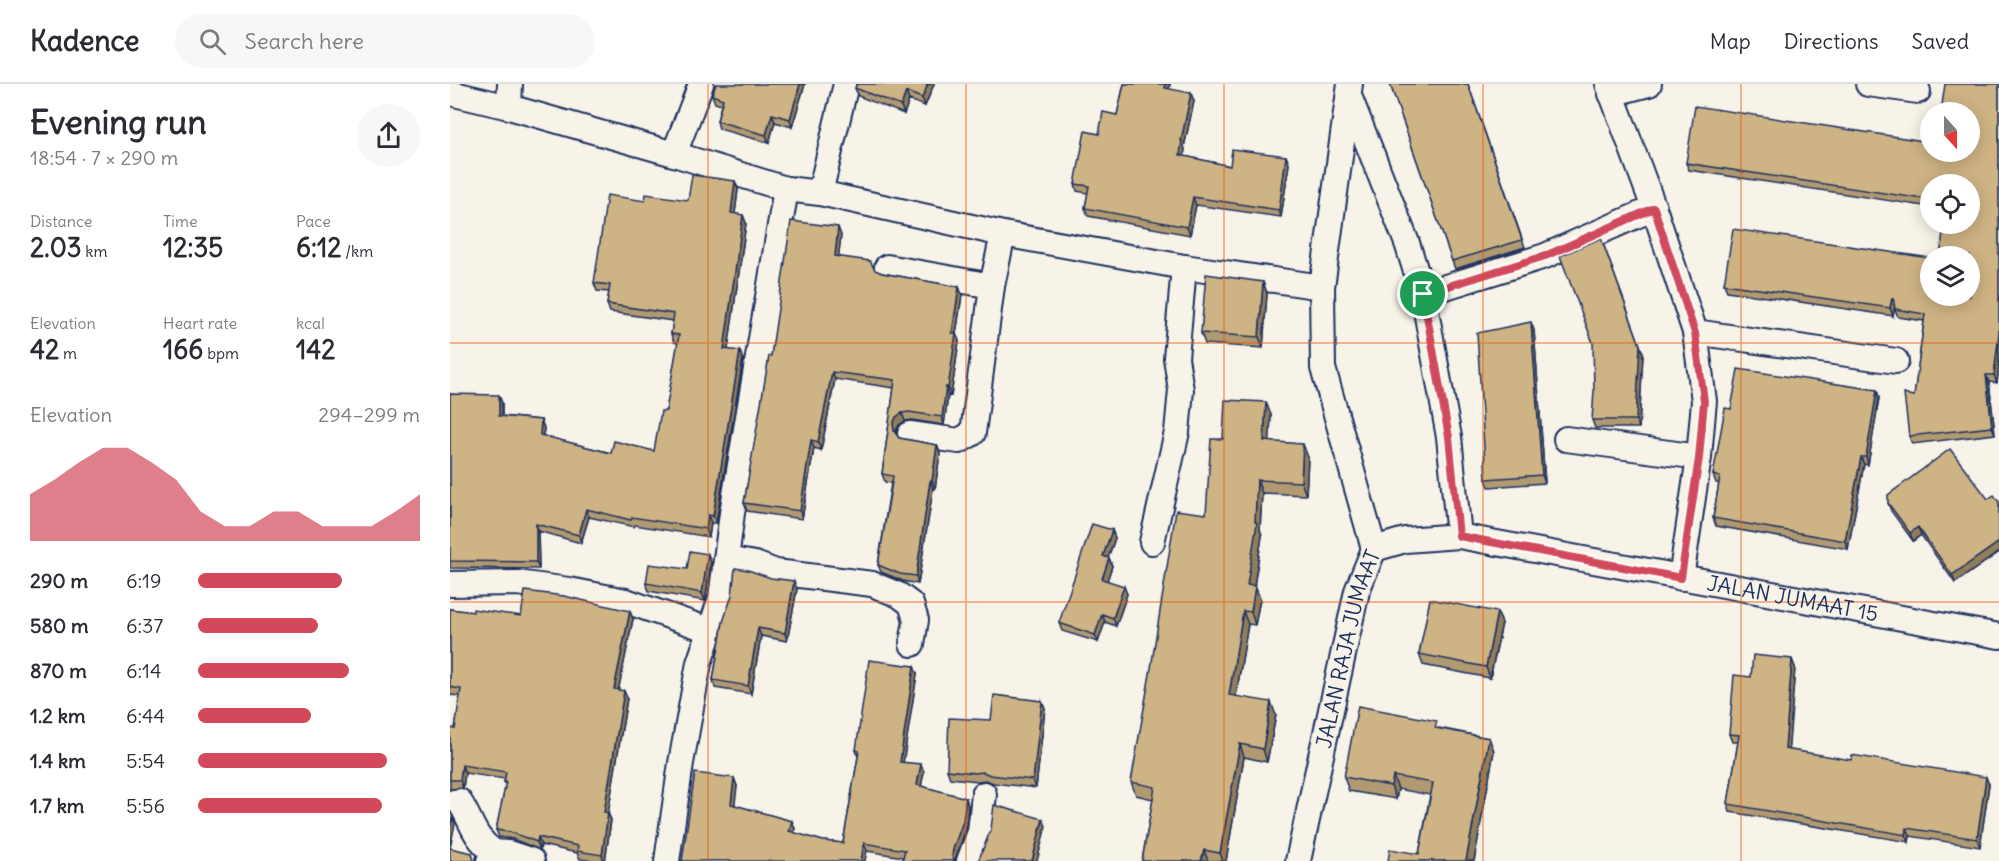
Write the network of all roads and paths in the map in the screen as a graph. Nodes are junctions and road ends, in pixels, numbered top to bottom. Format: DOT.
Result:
graph roads {
  1 [pos="700,84"];
  2 [pos="846,84"];
  3 [pos="1648,84"];
  4 [pos="1868,84"];
  5 [pos="1349,89"];
  6 [pos="1610,89"];
  7 [pos="1918,92"];
  8 [pos="450,93"];
  9 [pos="509,96"];
  10 [pos="674,154"];
  11 [pos="786,189"];
  12 [pos="820,193"];
  13 [pos="1654,208"];
  14 [pos="998,260"];
  15 [pos="887,267"];
  16 [pos="1187,271"];
  17 [pos="1322,287"];
  18 [pos="1423,294"];
  19 [pos="1695,333"];
  20 [pos="1896,361"];
  21 [pos="910,434"];
  22 [pos="1566,439"];
  23 [pos="1699,458"];
  24 [pos="1459,536"];
  25 [pos="1152,542"];
  26 [pos="1374,549"];
  27 [pos="726,559"];
  28 [pos="1681,578"];
  29 [pos="450,584"];
  30 [pos="709,630"];
  31 [pos="1999,636"];
  32 [pos="912,644"];
  33 [pos="984,794"];
  34 [pos="454,802"];
  35 [pos="492,856"];
  36 [pos="532,861"];
  37 [pos="667,861"];
  38 [pos="969,861"];
  39 [pos="1298,861"];
  1 -- 10 [label="street"];
  2 -- 12 [label="street"];
  3 -- 6 [label="street"];
  4 -- 7 [label="street"];
  5 -- 17 [label="street, JALAN RAJA JUMAAT"];
  5 -- 18 [label="street"];
  6 -- 13 [label="street"];
  8 -- 9 [label="street"];
  9 -- 10 [label="street"];
  10 -- 11 [label="street"];
  11 -- 12 [label="street"];
  11 -- 27 [label="street"];
  12 -- 14 [label="street"];
  13 -- 18 [label="street"];
  13 -- 19 [label="street"];
  14 -- 15 [label="street"];
  14 -- 16 [label="street"];
  14 -- 21 [label="street"];
  16 -- 17 [label="street"];
  16 -- 25 [label="street"];
  17 -- 26 [label="street, JALAN RAJA JUMAAT"];
  18 -- 24 [label="street"];
  19 -- 20 [label="street"];
  19 -- 23 [label="street"];
  22 -- 23 [label="street"];
  23 -- 28 [label="street"];
  24 -- 26 [label="street, JALAN JUMAAT 15"];
  24 -- 28 [label="street, JALAN JUMAAT 15"];
  26 -- 39 [label="street, JALAN RAJA JUMAAT"];
  27 -- 30 [label="street"];
  27 -- 32 [label="street"];
  28 -- 31 [label="street, JALAN JUMAAT 15"];
  29 -- 30 [label="street"];
  30 -- 37 [label="street"];
  33 -- 38 [label="street"];
  34 -- 35 [label="street"];
  35 -- 36 [label="street"];
}
